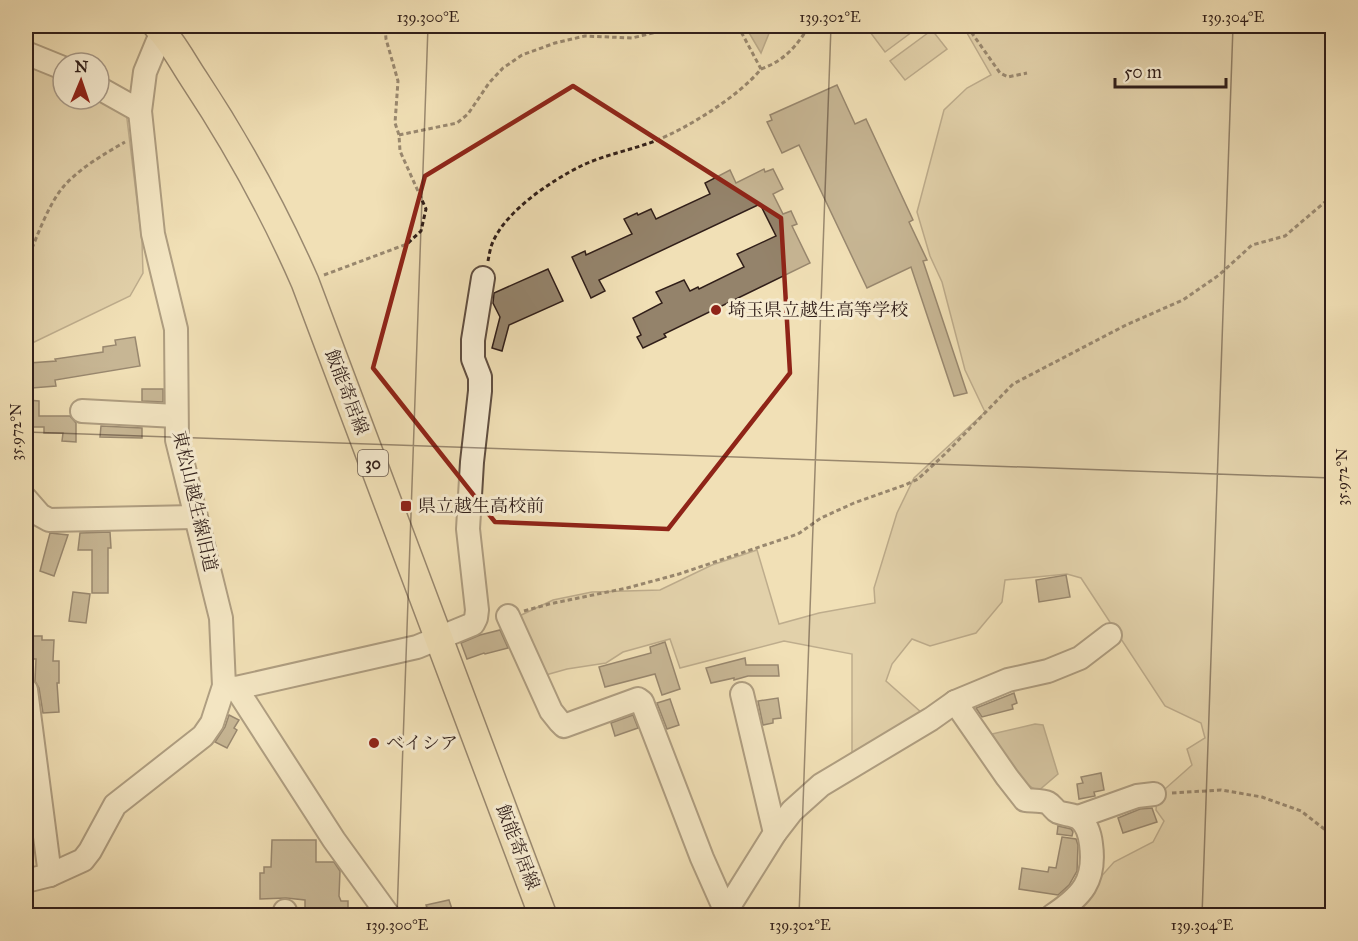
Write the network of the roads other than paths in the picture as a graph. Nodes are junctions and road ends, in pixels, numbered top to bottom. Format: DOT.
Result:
graph roads {
  1 [pos="161,27"];
  2 [pos="26,53"];
  3 [pos="51,63"];
  4 [pos="111,98"];
  5 [pos="141,122"];
  6 [pos="483,278"];
  7 [pos="82,411"];
  8 [pos="176,416"];
  9 [pos="26,499"];
  10 [pos="195,517"];
  11 [pos="508,616"];
  12 [pos="1110,635"];
  13 [pos="439,639"];
  14 [pos="230,687"];
  15 [pos="26,690"];
  16 [pos="742,694"];
  17 [pos="956,702"];
  18 [pos="1154,794"];
  19 [pos="1078,817"];
  20 [pos="775,832"];
  21 [pos="50,875"];
  22 [pos="26,881"];
  23 [pos="725,914"];
  24 [pos="389,915"];
  25 [pos="543,915"];
  26 [pos="1052,915"];
  1 -- 5 [label="street, 東松山越生線旧道"];
  1 -- 13 [label="main road, 飯能寄居線 / 30"];
  2 -- 3 [label="street"];
  4 -- 5 [label="street"];
  5 -- 8 [label="street, 東松山越生線旧道"];
  6 -- 13 [label="street"];
  7 -- 8 [label="street"];
  8 -- 10 [label="street, 東松山越生線旧道"];
  9 -- 10 [label="street"];
  10 -- 14 [label="street, 東松山越生線旧道"];
  11 -- 23 [label="street"];
  12 -- 17 [label="street"];
  13 -- 14 [label="street"];
  13 -- 25 [label="main road, 飯能寄居線 / 30"];
  14 -- 21 [label="street, 東松山越生線旧道"];
  14 -- 24 [label="street"];
  15 -- 21 [label="street"];
  16 -- 20 [label="street"];
  17 -- 19 [label="street"];
  17 -- 20 [label="street"];
  18 -- 19 [label="street"];
  19 -- 26 [label="street"];
  20 -- 23 [label="street"];
  21 -- 22 [label="street, 東松山越生線旧道"];
}
